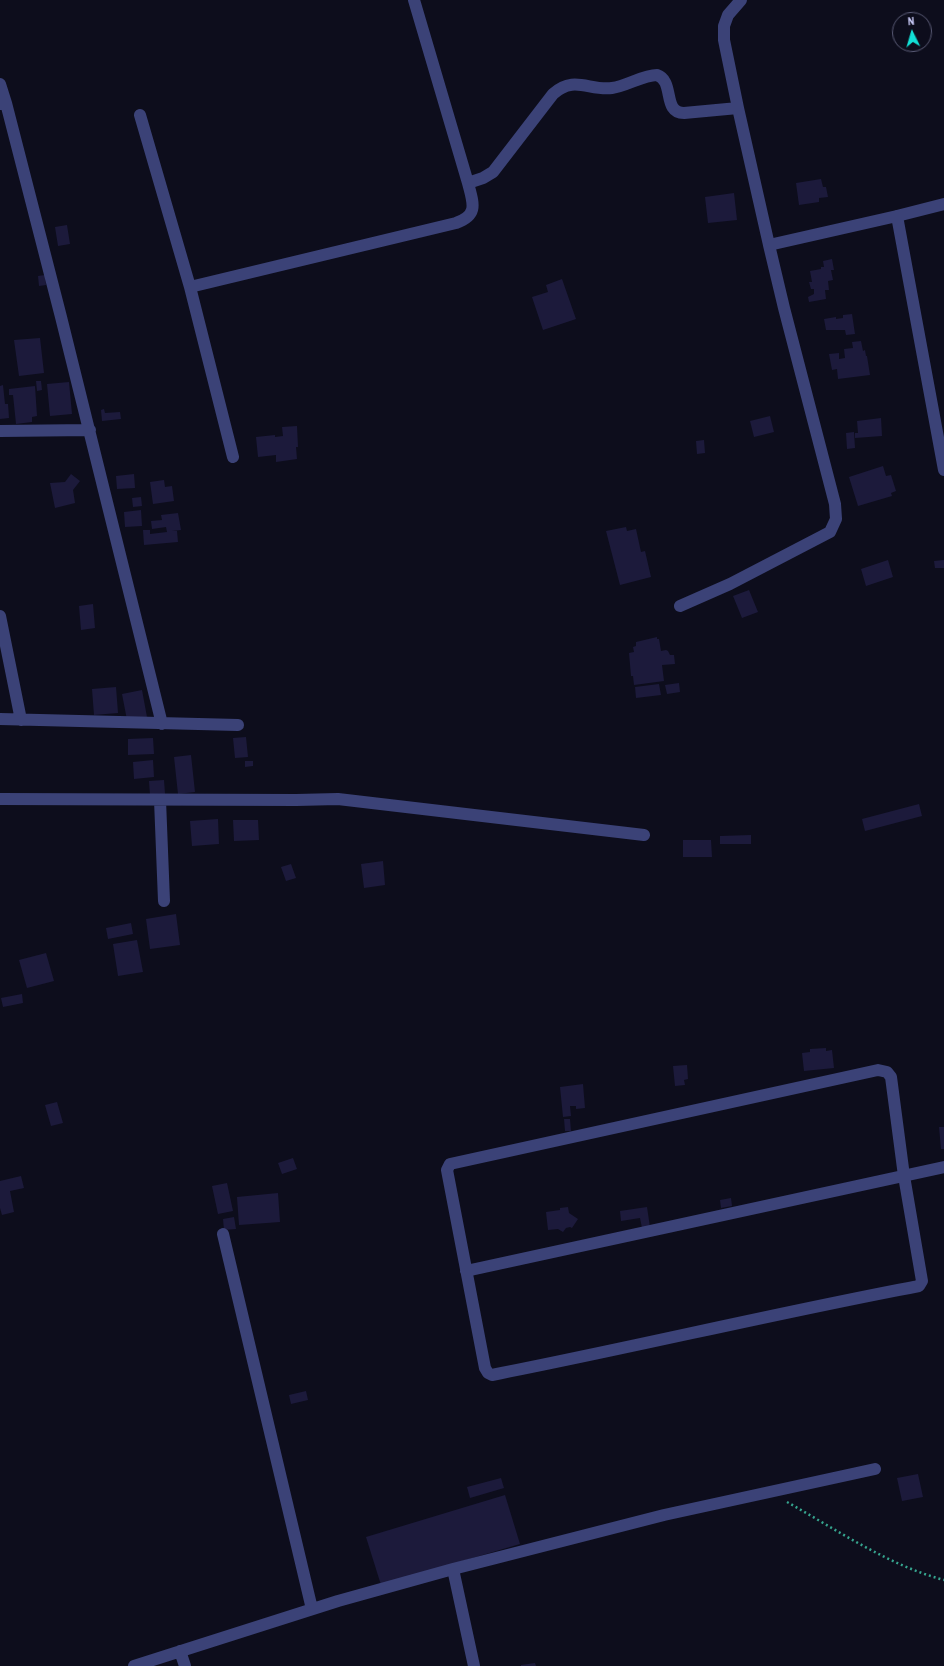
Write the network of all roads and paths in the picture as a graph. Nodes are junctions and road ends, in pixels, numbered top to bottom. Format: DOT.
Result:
graph roads {
  1 [pos="414,0"];
  2 [pos="741,0"];
  3 [pos="0,84"];
  4 [pos="3,103"];
  5 [pos="738,108"];
  6 [pos="140,115"];
  7 [pos="468,183"];
  8 [pos="944,204"];
  9 [pos="898,216"];
  10 [pos="769,244"];
  11 [pos="190,287"];
  12 [pos="90,430"];
  13 [pos="0,431"];
  14 [pos="233,457"];
  15 [pos="944,470"];
  16 [pos="680,606"];
  17 [pos="0,616"];
  18 [pos="0,720"];
  19 [pos="21,720"];
  20 [pos="162,724"];
  21 [pos="238,725"];
  22 [pos="0,799"];
  23 [pos="160,800"];
  24 [pos="644,835"];
  25 [pos="164,901"];
  26 [pos="944,1167"];
  27 [pos="904,1176"];
  28 [pos="223,1234"];
  29 [pos="466,1271"];
  30 [pos="875,1469"];
  31 [pos="770,1492"];
  32 [pos="453,1569"];
  33 [pos="944,1580"];
  34 [pos="312,1609"];
  35 [pos="180,1651"];
  36 [pos="134,1666"];
  37 [pos="185,1666"];
  38 [pos="474,1666"];
  1 -- 7 [label="street"];
  2 -- 5 [label="street"];
  3 -- 4 [label="street"];
  4 -- 12 [label="street"];
  5 -- 7 [label="street"];
  5 -- 10 [label="street"];
  6 -- 11 [label="street"];
  7 -- 11 [label="street"];
  8 -- 9 [label="street"];
  9 -- 10 [label="street"];
  9 -- 15 [label="street"];
  10 -- 16 [label="street"];
  11 -- 14 [label="street"];
  12 -- 13 [label="street"];
  12 -- 20 [label="street"];
  17 -- 19 [label="street"];
  18 -- 19 [label="street"];
  19 -- 20 [label="street"];
  20 -- 21 [label="street"];
  22 -- 23 [label="street"];
  23 -- 24 [label="street"];
  23 -- 25 [label="street"];
  26 -- 27 [label="street"];
  27 -- 29 [label="street"];
  27 -- 29 [label="street"];
  27 -- 29 [label="street"];
  28 -- 34 [label="street"];
  30 -- 31 [label="street"];
  31 -- 32 [label="street"];
  31 -- 33 [label="path"];
  32 -- 34 [label="street"];
  32 -- 38 [label="street"];
  34 -- 35 [label="street"];
  35 -- 36 [label="street"];
  35 -- 37 [label="street"];
}
